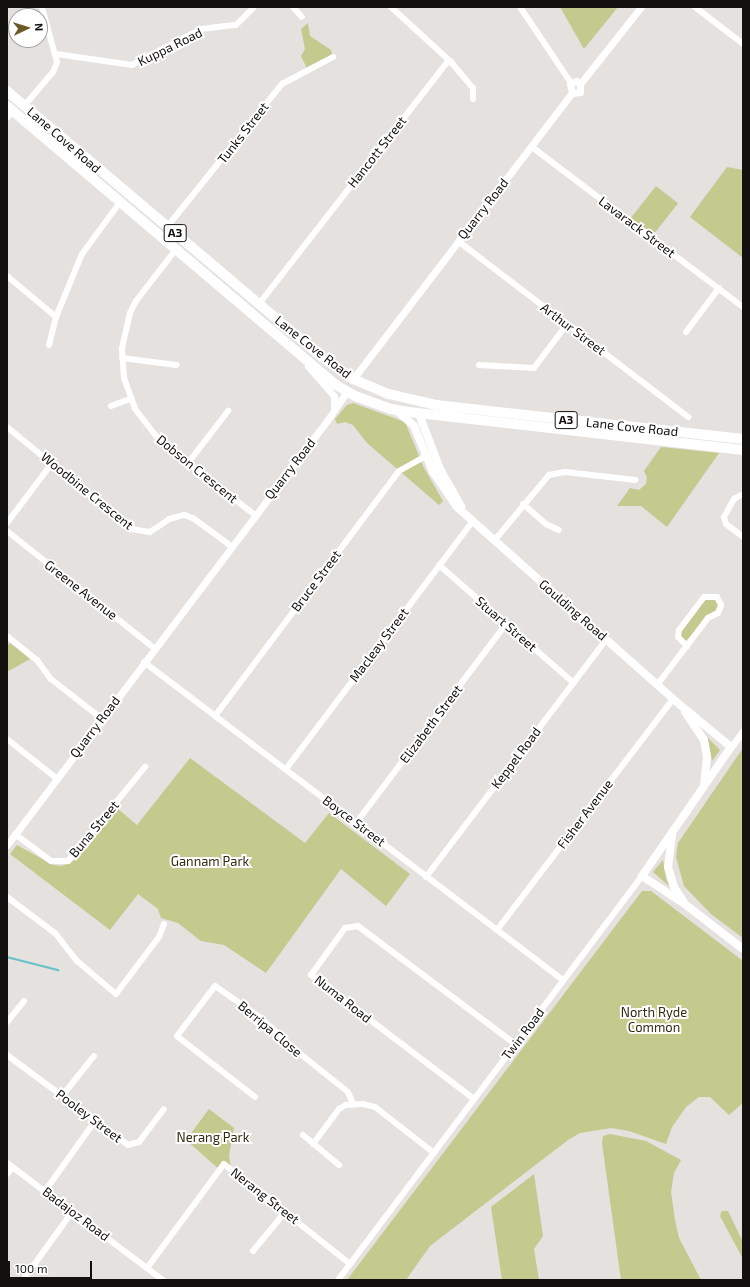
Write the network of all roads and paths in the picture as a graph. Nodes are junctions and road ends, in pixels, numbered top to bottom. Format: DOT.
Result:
graph roads {
  1 [pos="42,7"];
  2 [pos="254,7"];
  3 [pos="293,7"];
  4 [pos="391,7"];
  5 [pos="520,7"];
  6 [pos="641,7"];
  7 [pos="695,7"];
  8 [pos="302,17"];
  9 [pos="743,44"];
  10 [pos="56,54"];
  11 [pos="333,57"];
  12 [pos="448,61"];
  13 [pos="572,83"];
  14 [pos="580,84"];
  15 [pos="7,91"];
  16 [pos="572,93"];
  17 [pos="472,99"];
  18 [pos="24,106"];
  19 [pos="9,111"];
  20 [pos="532,147"];
  21 [pos="121,201"];
  22 [pos="167,227"];
  23 [pos="458,241"];
  24 [pos="177,248"];
  25 [pos="7,276"];
  26 [pos="719,288"];
  27 [pos="259,304"];
  28 [pos="743,307"];
  29 [pos="56,317"];
  30 [pos="567,324"];
  31 [pos="686,332"];
  32 [pos="49,345"];
  33 [pos="300,354"];
  34 [pos="122,358"];
  35 [pos="177,365"];
  36 [pos="479,365"];
  37 [pos="353,379"];
  38 [pos="346,391"];
  39 [pos="389,394"];
  40 [pos="130,399"];
  41 [pos="111,406"];
  42 [pos="395,410"];
  43 [pos="228,411"];
  44 [pos="419,414"];
  45 [pos="688,417"];
  46 [pos="329,418"];
  47 [pos="7,427"];
  48 [pos="743,439"];
  49 [pos="743,450"];
  50 [pos="430,455"];
  51 [pos="52,463"];
  52 [pos="188,463"];
  53 [pos="636,480"];
  54 [pos="743,494"];
  55 [pos="523,504"];
  56 [pos="255,515"];
  57 [pos="472,522"];
  58 [pos="7,523"];
  59 [pos="559,530"];
  60 [pos="7,531"];
  61 [pos="743,537"];
  62 [pos="494,541"];
  63 [pos="231,546"];
  64 [pos="440,565"];
  65 [pos="506,624"];
  66 [pos="7,636"];
  67 [pos="606,640"];
  68 [pos="687,646"];
  69 [pos="154,648"];
  70 [pos="144,662"];
  71 [pos="574,683"];
  72 [pos="657,685"];
  73 [pos="673,699"];
  74 [pos="214,716"];
  75 [pos="101,718"];
  76 [pos="692,720"];
  77 [pos="743,731"];
  78 [pos="7,739"];
  79 [pos="729,749"];
  80 [pos="145,767"];
  81 [pos="286,769"];
  82 [pos="56,778"];
  83 [pos="704,785"];
  84 [pos="356,823"];
  85 [pos="672,832"];
  86 [pos="15,834"];
  87 [pos="7,845"];
  88 [pos="643,874"];
  89 [pos="426,877"];
  90 [pos="7,897"];
  91 [pos="684,904"];
  92 [pos="164,924"];
  93 [pos="497,930"];
  94 [pos="743,950"];
  95 [pos="563,980"];
  96 [pos="24,1001"];
  97 [pos="7,1022"];
  98 [pos="515,1044"];
  99 [pos="7,1055"];
  100 [pos="94,1056"];
  101 [pos="62,1096"];
  102 [pos="255,1097"];
  103 [pos="474,1098"];
  104 [pos="353,1104"];
  105 [pos="164,1109"];
  106 [pos="95,1121"];
  107 [pos="303,1136"];
  108 [pos="313,1144"];
  109 [pos="434,1153"];
  110 [pos="7,1163"];
  111 [pos="339,1165"];
  112 [pos="12,1167"];
  113 [pos="7,1174"];
  114 [pos="45,1191"];
  115 [pos="72,1212"];
  116 [pos="285,1212"];
  117 [pos="253,1251"];
  118 [pos="350,1264"];
  119 [pos="147,1268"];
  120 [pos="23,1280"];
  121 [pos="163,1280"];
  122 [pos="338,1280"];
  1 -- 10 [label="street"];
  2 -- 10 [label="street, Kuppa Road"];
  3 -- 8 [label="street"];
  4 -- 12 [label="street"];
  5 -- 13 [label="street"];
  6 -- 14 [label="street"];
  7 -- 9 [label="street"];
  10 -- 18 [label="street"];
  11 -- 22 [label="street, Tunks Street"];
  12 -- 17 [label="street"];
  12 -- 27 [label="street, Hancott Street"];
  13 -- 14 [label="street"];
  13 -- 16 [label="street"];
  14 -- 16 [label="street, Quarry Road"];
  15 -- 18 [label="highway, Lane Cove Road / A3"];
  16 -- 20 [label="street, Quarry Road"];
  18 -- 22 [label="highway, Lane Cove Road / A3"];
  19 -- 21 [label="highway, Lane Cove Road / A3"];
  20 -- 23 [label="street, Quarry Road"];
  20 -- 26 [label="street, Lavarack Street"];
  21 -- 24 [label="highway, Lane Cove Road / A3"];
  21 -- 29 [label="street"];
  22 -- 27 [label="highway, Lane Cove Road / A3"];
  23 -- 30 [label="street, Arthur Street"];
  23 -- 37 [label="street, Quarry Road"];
  24 -- 33 [label="highway, Lane Cove Road / A3"];
  24 -- 34 [label="street, Dobson Crescent"];
  25 -- 29 [label="street"];
  26 -- 28 [label="street, Lavarack Street"];
  26 -- 31 [label="street"];
  27 -- 37 [label="highway, Lane Cove Road / A3"];
  29 -- 32 [label="street"];
  30 -- 36 [label="street"];
  30 -- 45 [label="street, Arthur Street"];
  33 -- 38 [label="highway, Lane Cove Road / A3"];
  33 -- 46 [label="street"];
  34 -- 35 [label="street"];
  34 -- 40 [label="street, Dobson Crescent"];
  37 -- 38 [label="highway, Quarry Road"];
  37 -- 39 [label="highway, Lane Cove Road / A3"];
  38 -- 42 [label="highway, Lane Cove Road / A3"];
  38 -- 46 [label="street, Quarry Road"];
  39 -- 44 [label="highway"];
  39 -- 48 [label="highway, Lane Cove Road / A3"];
  40 -- 41 [label="street"];
  40 -- 52 [label="street, Dobson Crescent"];
  42 -- 44 [label="highway, Lane Cove Road / A3"];
  42 -- 50 [label="main road, Goulding Road"];
  43 -- 52 [label="street"];
  44 -- 49 [label="highway, Lane Cove Road / A3"];
  44 -- 50 [label="main road, Goulding Road"];
  46 -- 56 [label="street, Quarry Road"];
  47 -- 51 [label="street, Woodbine Crescent"];
  50 -- 57 [label="main road, Goulding Road"];
  50 -- 74 [label="street, Bruce Street"];
  51 -- 58 [label="street"];
  51 -- 63 [label="street, Woodbine Crescent"];
  52 -- 56 [label="street, Dobson Crescent"];
  53 -- 55 [label="street"];
  54 -- 61 [label="street"];
  55 -- 59 [label="street"];
  55 -- 62 [label="street"];
  56 -- 63 [label="street, Quarry Road"];
  57 -- 62 [label="main road, Goulding Road"];
  57 -- 64 [label="street, Macleay Street"];
  60 -- 69 [label="street, Greene Avenue"];
  62 -- 67 [label="main road, Goulding Road"];
  63 -- 69 [label="street, Quarry Road"];
  64 -- 65 [label="street, Stuart Street"];
  64 -- 81 [label="street, Macleay Street"];
  65 -- 71 [label="street, Stuart Street"];
  65 -- 84 [label="street, Elizabeth Street"];
  66 -- 75 [label="street"];
  67 -- 71 [label="street, Keppel Road"];
  67 -- 72 [label="main road, Goulding Road"];
  68 -- 68 [label="street"];
  68 -- 72 [label="street"];
  69 -- 70 [label="street, Quarry Road"];
  70 -- 74 [label="street, Boyce Street"];
  70 -- 75 [label="street, Quarry Road"];
  71 -- 89 [label="street, Keppel Road"];
  72 -- 73 [label="main road, Goulding Road"];
  73 -- 76 [label="main road, Goulding Road"];
  73 -- 79 [label="main road, Goulding Road"];
  73 -- 93 [label="street, Fisher Avenue"];
  74 -- 81 [label="street, Boyce Street"];
  75 -- 82 [label="street, Quarry Road"];
  76 -- 79 [label="main road"];
  76 -- 83 [label="main road, Goulding Road"];
  77 -- 79 [label="street, Twin Road"];
  78 -- 82 [label="street"];
  79 -- 83 [label="main road, Twin Road"];
  80 -- 86 [label="street, Buna Street"];
  81 -- 84 [label="street, Boyce Street"];
  82 -- 86 [label="street, Quarry Road"];
  83 -- 85 [label="main road, Twin Road"];
  84 -- 89 [label="street, Boyce Street"];
  85 -- 88 [label="main road, Twin Road"];
  85 -- 91 [label="main road"];
  86 -- 87 [label="street, Quarry Road"];
  88 -- 91 [label="main road"];
  88 -- 95 [label="street, Twin Road"];
  89 -- 93 [label="street, Boyce Street"];
  90 -- 92 [label="street"];
  91 -- 94 [label="main road"];
  93 -- 95 [label="street, Boyce Street"];
  95 -- 98 [label="street, Twin Road"];
  96 -- 97 [label="street"];
  98 -- 103 [label="street, Twin Road"];
  98 -- 103 [label="street, Numa Road"];
  99 -- 101 [label="street, Pooley Street"];
  100 -- 101 [label="street"];
  101 -- 106 [label="street, Pooley Street"];
  102 -- 104 [label="street, Berripa Close"];
  103 -- 109 [label="street, Twin Road"];
  104 -- 108 [label="street"];
  104 -- 109 [label="street"];
  105 -- 106 [label="street, Pooley Street"];
  106 -- 114 [label="street"];
  107 -- 108 [label="street"];
  108 -- 111 [label="street"];
  109 -- 118 [label="street, Twin Road"];
  110 -- 112 [label="street, Badajoz Road"];
  112 -- 113 [label="street"];
  112 -- 114 [label="street, Badajoz Road"];
  114 -- 115 [label="street, Badajoz Road"];
  115 -- 119 [label="street, Badajoz Road"];
  115 -- 120 [label="street"];
  116 -- 117 [label="street"];
  116 -- 118 [label="street, Nerang Street"];
  116 -- 119 [label="street, Nerang Street"];
  118 -- 122 [label="street, Twin Road"];
  119 -- 121 [label="street, Badajoz Road"];
}
